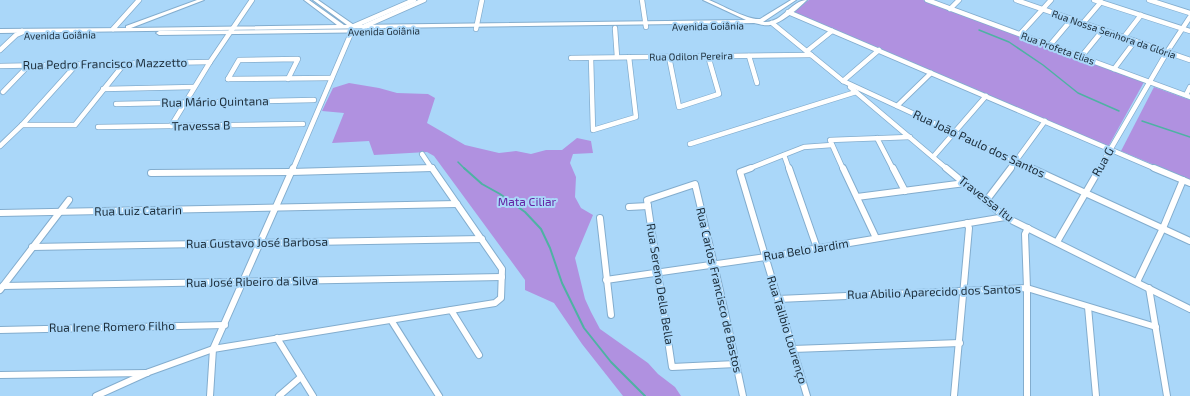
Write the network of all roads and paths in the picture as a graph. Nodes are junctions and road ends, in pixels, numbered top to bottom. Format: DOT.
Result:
graph roads {
  1 [pos="139,0"];
  2 [pos="192,0"];
  3 [pos="202,0"];
  4 [pos="252,0"];
  5 [pos="306,0"];
  6 [pos="315,0"];
  7 [pos="414,0"];
  8 [pos="424,0"];
  9 [pos="482,0"];
  10 [pos="642,0"];
  11 [pos="705,0"];
  12 [pos="714,0"];
  13 [pos="794,0"];
  14 [pos="805,0"];
  15 [pos="927,0"];
  16 [pos="959,0"];
  17 [pos="1016,0"];
  18 [pos="1051,0"];
  19 [pos="1094,0"];
  20 [pos="1149,0"];
  21 [pos="1101,2"];
  22 [pos="950,8"];
  23 [pos="1043,9"];
  24 [pos="788,12"];
  25 [pos="1190,13"];
  26 [pos="1141,15"];
  27 [pos="1190,17"];
  28 [pos="745,19"];
  29 [pos="1072,19"];
  30 [pos="767,22"];
  31 [pos="1083,23"];
  32 [pos="645,25"];
  33 [pos="549,26"];
  34 [pos="233,27"];
  35 [pos="477,27"];
  36 [pos="364,28"];
  37 [pos="615,28"];
  38 [pos="123,29"];
  39 [pos="342,29"];
  40 [pos="353,29"];
  41 [pos="1182,29"];
  42 [pos="1103,30"];
  43 [pos="0,31"];
  44 [pos="22,31"];
  45 [pos="111,31"];
  46 [pos="832,31"];
  47 [pos="1190,31"];
  48 [pos="230,33"];
  49 [pos="118,34"];
  50 [pos="1020,34"];
  51 [pos="0,36"];
  52 [pos="16,36"];
  53 [pos="1124,37"];
  54 [pos="1135,41"];
  55 [pos="1050,45"];
  56 [pos="0,50"];
  57 [pos="879,50"];
  58 [pos="807,51"];
  59 [pos="1167,52"];
  60 [pos="811,55"];
  61 [pos="708,56"];
  62 [pos="749,56"];
  63 [pos="617,57"];
  64 [pos="629,57"];
  65 [pos="669,57"];
  66 [pos="1081,57"];
  67 [pos="571,58"];
  68 [pos="591,58"];
  69 [pos="1190,60"];
  70 [pos="210,62"];
  71 [pos="76,64"];
  72 [pos="124,64"];
  73 [pos="0,66"];
  74 [pos="29,66"];
  75 [pos="1114,69"];
  76 [pos="931,73"];
  77 [pos="332,78"];
  78 [pos="288,79"];
  79 [pos="843,81"];
  80 [pos="1149,82"];
  81 [pos="757,83"];
  82 [pos="194,87"];
  83 [pos="1190,87"];
  84 [pos="103,89"];
  85 [pos="3,92"];
  86 [pos="856,92"];
  87 [pos="986,96"];
  88 [pos="1188,96"];
  89 [pos="314,100"];
  90 [pos="186,103"];
  91 [pos="116,104"];
  92 [pos="898,106"];
  93 [pos="1045,121"];
  94 [pos="303,124"];
  95 [pos="22,126"];
  96 [pos="171,126"];
  97 [pos="98,128"];
  98 [pos="954,132"];
  99 [pos="910,137"];
  100 [pos="877,138"];
  101 [pos="831,142"];
  102 [pos="1,144"];
  103 [pos="690,144"];
  104 [pos="1111,149"];
  105 [pos="422,154"];
  106 [pos="784,155"];
  107 [pos="933,157"];
  108 [pos="1016,160"];
  109 [pos="432,168"];
  110 [pos="291,172"];
  111 [pos="150,173"];
  112 [pos="1183,180"];
  113 [pos="965,183"];
  114 [pos="1190,183"];
  115 [pos="905,191"];
  116 [pos="1086,193"];
  117 [pos="857,197"];
  118 [pos="69,200"];
  119 [pos="986,201"];
  120 [pos="648,203"];
  121 [pos="457,204"];
  122 [pos="628,207"];
  123 [pos="275,208"];
  124 [pos="58,212"];
  125 [pos="1,214"];
  126 [pos="1005,216"];
  127 [pos="600,218"];
  128 [pos="967,223"];
  129 [pos="1028,228"];
  130 [pos="1163,228"];
  131 [pos="876,238"];
  132 [pos="482,239"];
  133 [pos="1190,241"];
  134 [pos="261,242"];
  135 [pos="1057,242"];
  136 [pos="32,247"];
  137 [pos="817,248"];
  138 [pos="766,256"];
  139 [pos="714,264"];
  140 [pos="659,272"];
  141 [pos="502,277"];
  142 [pos="606,280"];
  143 [pos="244,282"];
  144 [pos="1137,282"];
  145 [pos="1,288"];
  146 [pos="1027,288"];
  147 [pos="1149,288"];
  148 [pos="964,290"];
  149 [pos="778,299"];
  150 [pos="1088,307"];
  151 [pos="1190,308"];
  152 [pos="451,310"];
  153 [pos="611,316"];
  154 [pos="391,320"];
  155 [pos="225,325"];
  156 [pos="1156,327"];
  157 [pos="0,330"];
  158 [pos="277,338"];
  159 [pos="960,343"];
  160 [pos="213,349"];
  161 [pos="793,349"];
  162 [pos="479,355"];
  163 [pos="736,364"];
  164 [pos="149,372"];
  165 [pos="0,375"];
  166 [pos="301,377"];
  167 [pos="96,396"];
  168 [pos="210,396"];
  169 [pos="279,396"];
  170 [pos="313,396"];
  171 [pos="439,396"];
  172 [pos="743,396"];
  173 [pos="807,396"];
  174 [pos="954,396"];
  175 [pos="1027,396"];
  176 [pos="1096,396"];
  177 [pos="1167,396"];
  1 -- 45 [label="street"];
  2 -- 45 [label="street"];
  3 -- 38 [label="street"];
  4 -- 34 [label="street"];
  5 -- 39 [label="street"];
  6 -- 40 [label="street"];
  7 -- 40 [label="street"];
  8 -- 36 [label="street"];
  9 -- 35 [label="street"];
  10 -- 32 [label="street"];
  11 -- 28 [label="street"];
  12 -- 30 [label="street"];
  13 -- 30 [label="street"];
  14 -- 24 [label="street"];
  15 -- 22 [label="street, Rua Profeta Elias"];
  16 -- 22 [label="street"];
  17 -- 23 [label="street, Rua Nossa Senhora da Glória"];
  18 -- 23 [label="street"];
  19 -- 21 [label="street"];
  20 -- 25 [label="street"];
  21 -- 26 [label="street"];
  21 -- 31 [label="street"];
  22 -- 50 [label="street, Rua Profeta Elias"];
  23 -- 29 [label="street, Rua Nossa Senhora da Glória"];
  23 -- 50 [label="street"];
  24 -- 30 [label="street"];
  24 -- 46 [label="street"];
  26 -- 41 [label="street"];
  26 -- 53 [label="street"];
  27 -- 41 [label="street, Rua G"];
  28 -- 30 [label="street, Avenida Goiânia"];
  28 -- 32 [label="street, Avenida Goiânia"];
  29 -- 31 [label="street, Rua Nossa Senhora da Glória"];
  29 -- 55 [label="street"];
  30 -- 32 [label="street, Avenida Goiânia"];
  30 -- 58 [label="street, Rua João Paulo dos Santos"];
  31 -- 42 [label="street, Rua Nossa Senhora da Glória"];
  32 -- 33 [label="street, Avenida Goiânia"];
  32 -- 37 [label="street, Avenida Goiânia"];
  33 -- 35 [label="street, Avenida Goiânia"];
  33 -- 37 [label="street, Avenida Goiânia"];
  34 -- 38 [label="street, Avenida Goiânia"];
  34 -- 39 [label="street, Avenida Goiânia"];
  34 -- 48 [label="street"];
  35 -- 36 [label="street, Avenida Goiânia"];
  36 -- 40 [label="street, Avenida Goiânia"];
  37 -- 63 [label="street"];
  38 -- 45 [label="street, Avenida Goiânia"];
  38 -- 49 [label="street"];
  39 -- 40 [label="street, Avenida Goiânia"];
  39 -- 48 [label="street, Avenida Goiânia"];
  40 -- 77 [label="street"];
  41 -- 47 [label="street"];
  41 -- 59 [label="street, Rua G"];
  42 -- 53 [label="street, Rua Nossa Senhora da Glória"];
  42 -- 66 [label="street"];
  43 -- 44 [label="street, Avenida Goiânia"];
  44 -- 45 [label="street, Avenida Goiânia"];
  44 -- 52 [label="street"];
  45 -- 49 [label="street, Avenida Goiânia"];
  45 -- 52 [label="street, Avenida Goiânia"];
  46 -- 57 [label="street"];
  46 -- 58 [label="street"];
  48 -- 49 [label="street, Avenida Goiânia"];
  48 -- 70 [label="street"];
  50 -- 55 [label="street, Rua Profeta Elias"];
  51 -- 52 [label="street, Avenida Goiânia"];
  52 -- 56 [label="street"];
  53 -- 54 [label="street, Rua Nossa Senhora da Glória"];
  54 -- 59 [label="street, Rua Nossa Senhora da Glória"];
  54 -- 75 [label="street"];
  55 -- 66 [label="street, Rua Profeta Elias"];
  57 -- 76 [label="street"];
  57 -- 79 [label="street"];
  58 -- 60 [label="street, Rua João Paulo dos Santos"];
  59 -- 69 [label="street, Rua Nossa Senhora da Glória"];
  59 -- 80 [label="street, Rua G"];
  60 -- 62 [label="street, Rua Odilon Pereira"];
  60 -- 79 [label="street, Rua João Paulo dos Santos"];
  61 -- 62 [label="street, Rua Odilon Pereira"];
  61 -- 65 [label="street, Rua Odilon Pereira"];
  61 -- 65 [label="street"];
  62 -- 81 [label="street"];
  63 -- 64 [label="street, Rua Odilon Pereira"];
  63 -- 68 [label="street, Rua Odilon Pereira"];
  64 -- 65 [label="street, Rua Odilon Pereira"];
  64 -- 68 [label="street"];
  66 -- 75 [label="street, Rua Profeta Elias"];
  67 -- 68 [label="street, Rua Odilon Pereira"];
  70 -- 72 [label="street, Rua Pedro Francisco Mazzetto"];
  70 -- 82 [label="street"];
  71 -- 72 [label="street, Rua Pedro Francisco Mazzetto"];
  71 -- 74 [label="street, Rua Pedro Francisco Mazzetto"];
  71 -- 95 [label="street"];
  72 -- 84 [label="street"];
  73 -- 74 [label="street, Rua Pedro Francisco Mazzetto"];
  74 -- 85 [label="street"];
  75 -- 80 [label="street, Rua Profeta Elias"];
  76 -- 87 [label="street"];
  76 -- 92 [label="street"];
  77 -- 78 [label="street"];
  77 -- 110 [label="street"];
  78 -- 78 [label="street"];
  79 -- 86 [label="street, Travessa Itu"];
  79 -- 92 [label="street, Rua João Paulo dos Santos"];
  80 -- 88 [label="street, Rua Profeta Elias"];
  80 -- 104 [label="street, Rua G"];
  82 -- 84 [label="street"];
  82 -- 90 [label="street"];
  83 -- 88 [label="street"];
  84 -- 95 [label="street"];
  86 -- 99 [label="street, Travessa Itu"];
  86 -- 103 [label="street"];
  87 -- 93 [label="street"];
  87 -- 98 [label="street"];
  89 -- 90 [label="street, Rua Mário Quintana"];
  90 -- 91 [label="street, Rua Mário Quintana"];
  90 -- 96 [label="street"];
  92 -- 98 [label="street, Rua João Paulo dos Santos"];
  93 -- 104 [label="street"];
  93 -- 108 [label="street"];
  94 -- 96 [label="street, Travessa B"];
  95 -- 102 [label="street"];
  96 -- 97 [label="street, Travessa B"];
  98 -- 107 [label="street"];
  98 -- 108 [label="street, Rua João Paulo dos Santos"];
  99 -- 100 [label="street"];
  99 -- 107 [label="street, Travessa Itu"];
  100 -- 101 [label="street"];
  100 -- 115 [label="street"];
  101 -- 106 [label="street"];
  101 -- 117 [label="street"];
  104 -- 112 [label="street"];
  104 -- 116 [label="street, Rua G"];
  105 -- 109 [label="street"];
  106 -- 137 [label="street"];
  106 -- 138 [label="street, Rua Talibio Lourenço"];
  107 -- 113 [label="street, Travessa Itu"];
  108 -- 116 [label="street, Rua João Paulo dos Santos"];
  108 -- 119 [label="street"];
  109 -- 110 [label="street"];
  109 -- 121 [label="street"];
  110 -- 111 [label="street"];
  110 -- 123 [label="street"];
  112 -- 114 [label="street"];
  112 -- 130 [label="street"];
  113 -- 115 [label="street"];
  113 -- 119 [label="street, Travessa Itu"];
  115 -- 117 [label="street"];
  116 -- 130 [label="street, Rua João Paulo dos Santos"];
  116 -- 135 [label="street, Rua G"];
  117 -- 131 [label="street"];
  118 -- 124 [label="street"];
  119 -- 126 [label="street, Travessa Itu"];
  120 -- 122 [label="street"];
  120 -- 139 [label="street, Rua Carlos Francisco de Bastos"];
  120 -- 140 [label="street, Rua Sereno Della Bella"];
  121 -- 123 [label="street, Rua Luiz Catarin"];
  121 -- 132 [label="street"];
  123 -- 124 [label="street, Rua Luiz Catarin"];
  123 -- 134 [label="street"];
  124 -- 125 [label="street, Rua Luiz Catarin"];
  124 -- 136 [label="street"];
  126 -- 128 [label="street, Rua Belo Jardim"];
  126 -- 129 [label="street, Travessa Itu"];
  127 -- 142 [label="street"];
  128 -- 131 [label="street, Rua Belo Jardim"];
  128 -- 148 [label="street"];
  129 -- 135 [label="street, Travessa Itu"];
  129 -- 146 [label="street"];
  130 -- 133 [label="street, Rua João Paulo dos Santos"];
  130 -- 144 [label="street"];
  131 -- 137 [label="street, Rua Belo Jardim"];
  132 -- 134 [label="street, Rua Gustavo José Barbosa"];
  132 -- 141 [label="street"];
  134 -- 136 [label="street, Rua Gustavo José Barbosa"];
  134 -- 143 [label="street"];
  135 -- 144 [label="street, Travessa Itu"];
  136 -- 145 [label="street"];
  137 -- 138 [label="street, Rua Belo Jardim"];
  138 -- 139 [label="street, Rua Belo Jardim"];
  138 -- 149 [label="street, Rua Talibio Lourenço"];
  139 -- 140 [label="street, Rua Belo Jardim"];
  139 -- 163 [label="street, Rua Carlos Francisco de Bastos"];
  140 -- 142 [label="street, Rua Belo Jardim"];
  140 -- 163 [label="street, Rua Sereno Della Bella"];
  141 -- 143 [label="street, Rua José Ribeiro da Silva"];
  141 -- 152 [label="street"];
  142 -- 153 [label="street"];
  143 -- 145 [label="street, Rua José Ribeiro da Silva"];
  143 -- 155 [label="street"];
  144 -- 147 [label="street, Travessa Itu"];
  146 -- 148 [label="street, Rua Abilio Aparecido dos Santos"];
  146 -- 150 [label="street, Rua Abilio Aparecido dos Santos"];
  146 -- 175 [label="street"];
  147 -- 151 [label="street, Travessa Itu"];
  147 -- 156 [label="street"];
  148 -- 149 [label="street, Rua Abilio Aparecido dos Santos"];
  148 -- 159 [label="street"];
  149 -- 161 [label="street, Rua Talibio Lourenço"];
  150 -- 156 [label="street, Rua Abilio Aparecido dos Santos"];
  150 -- 176 [label="street"];
  152 -- 154 [label="street"];
  152 -- 162 [label="street"];
  154 -- 158 [label="street"];
  154 -- 171 [label="street"];
  155 -- 157 [label="street, Rua Irene Romero Filho"];
  155 -- 160 [label="street"];
  156 -- 177 [label="street"];
  158 -- 160 [label="street"];
  158 -- 166 [label="street"];
  159 -- 161 [label="street"];
  159 -- 174 [label="street"];
  160 -- 164 [label="street"];
  160 -- 168 [label="street"];
  161 -- 173 [label="street, Rua Talibio Lourenço"];
  163 -- 172 [label="street, Rua Carlos Francisco de Bastos"];
  164 -- 165 [label="street"];
  164 -- 167 [label="street"];
  166 -- 169 [label="street"];
  166 -- 170 [label="street"];
}
